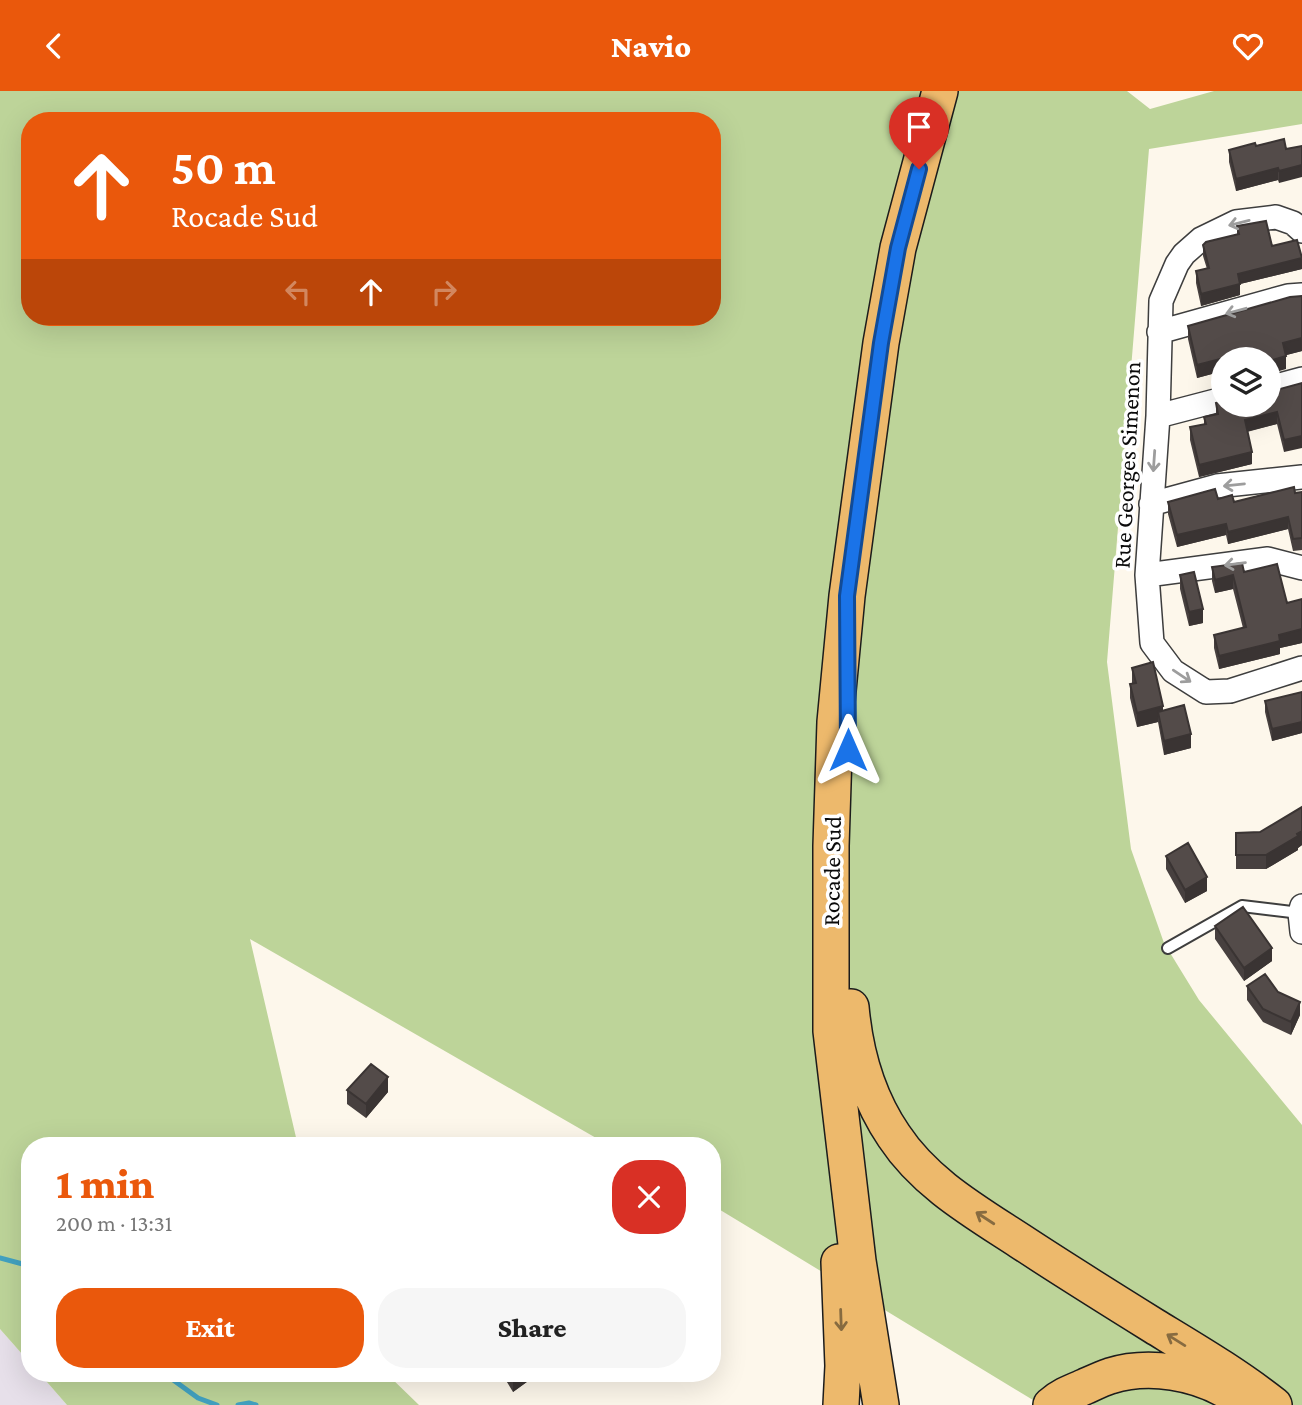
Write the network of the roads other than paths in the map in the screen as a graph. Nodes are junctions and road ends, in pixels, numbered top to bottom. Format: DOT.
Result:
graph roads {
  1 [pos="940,91"];
  2 [pos="1302,231"];
  3 [pos="1302,295"];
  4 [pos="1159,332"];
  5 [pos="1302,379"];
  6 [pos="1281,385"];
  7 [pos="1211,402"];
  8 [pos="1158,416"];
  9 [pos="1302,477"];
  10 [pos="1151,504"];
  11 [pos="1302,568"];
  12 [pos="1147,575"];
  13 [pos="847,596"];
  14 [pos="1302,668"];
  15 [pos="1301,917"];
  16 [pos="1167,948"];
  17 [pos="831,1031"];
  18 [pos="841,1405"];
  19 [pos="881,1405"];
  20 [pos="1051,1405"];
  21 [pos="1249,1405"];
  22 [pos="1274,1405"];
  1 -- 13 [label="main road, Rocade Sud"];
  2 -- 4 [label="street, Rue Georges Simenon, one-way"];
  3 -- 4 [label="street, one-way"];
  4 -- 8 [label="street, Rue Georges Simenon"];
  5 -- 6 [label="street"];
  7 -- 8 [label="street"];
  8 -- 10 [label="street, Rue Georges Simenon, one-way"];
  9 -- 10 [label="street, one-way"];
  10 -- 12 [label="street, Rue Georges Simenon"];
  11 -- 12 [label="street, one-way"];
  12 -- 14 [label="street, Rue Georges Simenon, one-way"];
  13 -- 17 [label="main road, Rocade Sud"];
  22 -- 13 [label="main road, one-way"];
  15 -- 16 [label="lane"];
  17 -- 18 [label="main road, one-way"];
  17 -- 19 [label="main road, Rocade Sud"];
  20 -- 21 [label="main road"];
}
